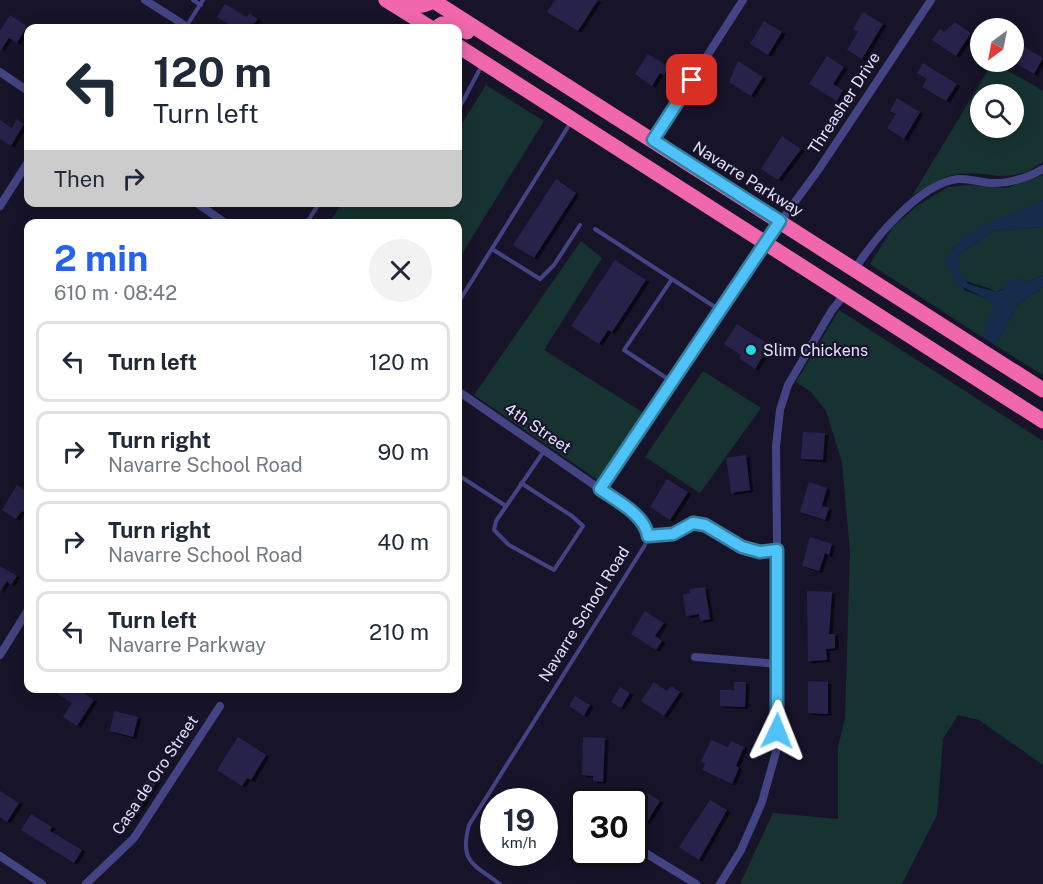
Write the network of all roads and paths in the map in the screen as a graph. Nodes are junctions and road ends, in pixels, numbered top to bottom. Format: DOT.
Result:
graph roads {
  1 [pos="145,0"];
  2 [pos="194,0"];
  3 [pos="386,0"];
  4 [pos="400,0"];
  5 [pos="433,0"];
  6 [pos="743,0"];
  7 [pos="931,0"];
  8 [pos="202,2"];
  9 [pos="182,24"];
  10 [pos="190,24"];
  11 [pos="425,24"];
  12 [pos="462,29"];
  13 [pos="462,49"];
  14 [pos="484,63"];
  15 [pos="0,72"];
  16 [pos="24,88"];
  17 [pos="584,97"];
  18 [pos="463,101"];
  19 [pos="573,119"];
  20 [pos="653,140"];
  21 [pos="24,168"];
  22 [pos="1043,169"];
  23 [pos="0,206"];
  24 [pos="202,207"];
  25 [pos="220,219"];
  26 [pos="780,221"];
  27 [pos="580,225"];
  28 [pos="595,229"];
  29 [pos="765,243"];
  30 [pos="492,249"];
  31 [pos="855,269"];
  32 [pos="672,279"];
  33 [pos="845,294"];
  34 [pos="462,297"];
  35 [pos="719,310"];
  36 [pos="671,381"];
  37 [pos="1043,390"];
  38 [pos="462,394"];
  39 [pos="1043,421"];
  40 [pos="544,450"];
  41 [pos="462,478"];
  42 [pos="522,483"];
  43 [pos="600,489"];
  44 [pos="506,506"];
  45 [pos="648,536"];
  46 [pos="777,550"];
  47 [pos="24,616"];
  48 [pos="0,655"];
  49 [pos="695,657"];
  50 [pos="778,663"];
  51 [pos="220,706"];
  52 [pos="648,855"];
  53 [pos="0,856"];
  54 [pos="42,884"];
  55 [pos="86,884"];
  56 [pos="500,884"];
  57 [pos="696,884"];
  58 [pos="720,884"];
  1 -- 9 [label="street"];
  2 -- 8 [label="lane"];
  3 -- 11 [label="highway"];
  4 -- 5 [label="highway"];
  5 -- 17 [label="highway, Navarre Parkway"];
  6 -- 20 [label="street"];
  7 -- 26 [label="street, Threasher Drive"];
  8 -- 10 [label="lane"];
  12 -- 17 [label="highway"];
  13 -- 14 [label="highway"];
  14 -- 18 [label="lane"];
  14 -- 19 [label="highway"];
  15 -- 16 [label="street"];
  17 -- 20 [label="highway, Navarre Parkway"];
  19 -- 29 [label="highway"];
  19 -- 30 [label="lane"];
  20 -- 26 [label="highway, Navarre Parkway"];
  21 -- 23 [label="street"];
  22 -- 31 [label="street"];
  24 -- 25 [label="street"];
  26 -- 29 [label="street"];
  26 -- 31 [label="highway, Navarre Parkway"];
  27 -- 30 [label="lane"];
  28 -- 32 [label="lane"];
  29 -- 33 [label="highway"];
  29 -- 35 [label="street"];
  30 -- 34 [label="lane"];
  31 -- 37 [label="highway, Navarre Parkway"];
  32 -- 35 [label="lane"];
  32 -- 36 [label="lane"];
  33 -- 39 [label="highway"];
  33 -- 46 [label="street"];
  35 -- 36 [label="street"];
  36 -- 43 [label="street"];
  38 -- 40 [label="street, 4th Street"];
  40 -- 42 [label="lane"];
  40 -- 43 [label="street, 4th Street"];
  41 -- 44 [label="lane"];
  42 -- 44 [label="lane"];
  42 -- 44 [label="lane"];
  43 -- 45 [label="lane, Navarre School Road"];
  45 -- 46 [label="lane"];
  45 -- 56 [label="lane, Navarre School Road"];
  46 -- 50 [label="street"];
  47 -- 48 [label="street"];
  49 -- 50 [label="street"];
  50 -- 58 [label="street"];
  51 -- 55 [label="street, Casa de Oro Street"];
  52 -- 57 [label="street"];
  53 -- 54 [label="street"];
}
